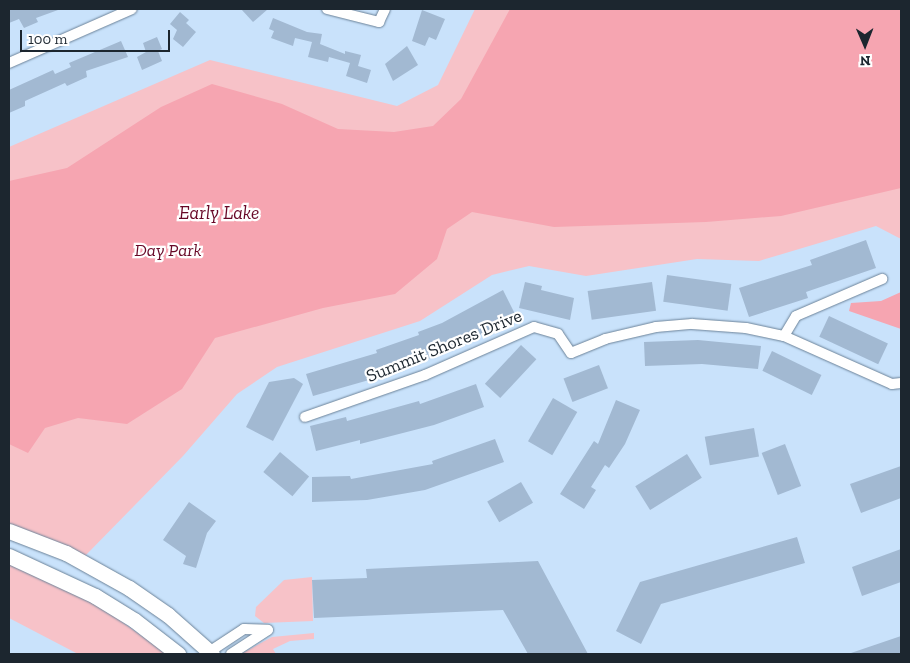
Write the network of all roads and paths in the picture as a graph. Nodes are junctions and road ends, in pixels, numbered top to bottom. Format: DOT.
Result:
graph roads {
  1 [pos="132,9"];
  2 [pos="328,9"];
  3 [pos="385,9"];
  4 [pos="9,63"];
  5 [pos="882,279"];
  6 [pos="784,336"];
  7 [pos="901,383"];
  8 [pos="305,417"];
  9 [pos="9,531"];
  10 [pos="9,556"];
  11 [pos="211,653"];
  12 [pos="178,654"];
  13 [pos="231,654"];
  1 -- 4 [label="street"];
  2 -- 3 [label="street"];
  5 -- 6 [label="street"];
  6 -- 7 [label="street, Summit Shores Drive"];
  6 -- 8 [label="street, Summit Shores Drive"];
  9 -- 11 [label="street"];
  10 -- 12 [label="street"];
  11 -- 13 [label="street"];
}
